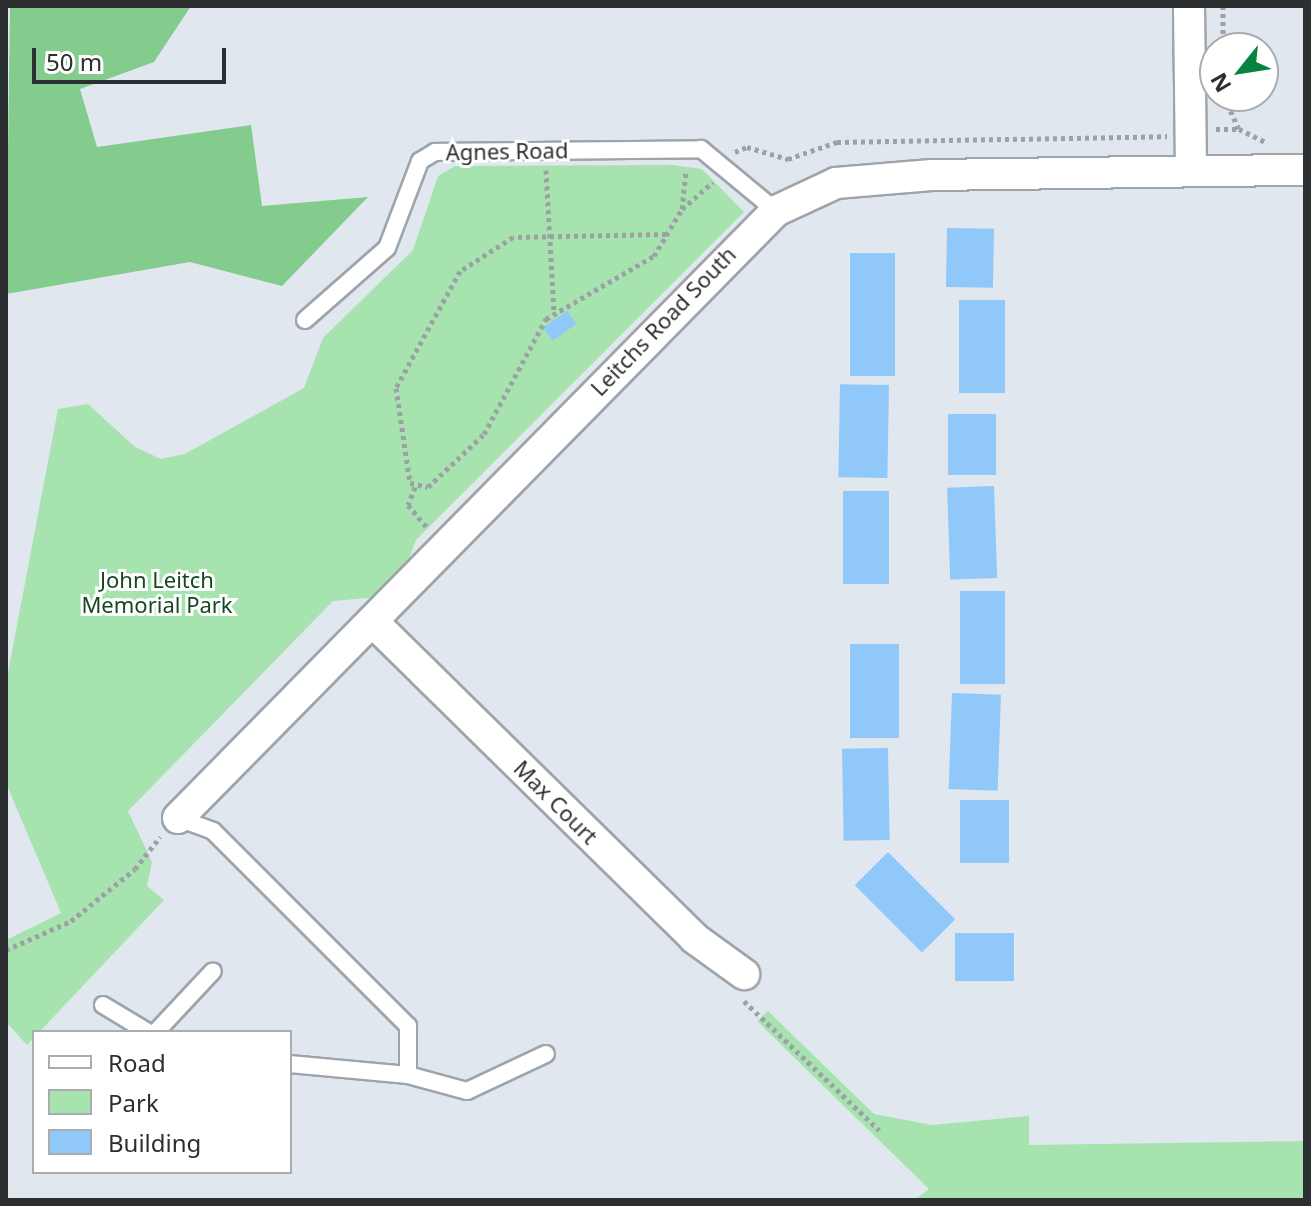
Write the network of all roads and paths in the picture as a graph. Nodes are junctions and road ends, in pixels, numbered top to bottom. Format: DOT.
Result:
graph roads {
  1 [pos="1189,6"];
  2 [pos="1223,6"];
  3 [pos="1223,32"];
  4 [pos="1231,112"];
  5 [pos="1272,145"];
  6 [pos="686,149"];
  7 [pos="546,150"];
  8 [pos="1191,170"];
  9 [pos="1305,170"];
  10 [pos="776,211"];
  11 [pos="546,234"];
  12 [pos="666,234"];
  13 [pos="554,313"];
  14 [pos="305,320"];
  15 [pos="374,623"];
  16 [pos="178,818"];
  17 [pos="6,950"];
  18 [pos="213,971"];
  19 [pos="744,974"];
  20 [pos="103,1005"];
  21 [pos="145,1030"];
  22 [pos="158,1030"];
  23 [pos="546,1054"];
  24 [pos="292,1064"];
  25 [pos="408,1075"];
  26 [pos="879,1130"];
  1 -- 8 [label="street"];
  2 -- 3 [label="path"];
  4 -- 5 [label="path"];
  6 -- 7 [label="lane, Agnes Road"];
  6 -- 10 [label="lane, Agnes Road"];
  6 -- 12 [label="path"];
  7 -- 11 [label="path"];
  7 -- 14 [label="lane, Agnes Road"];
  8 -- 9 [label="street, Leitchs Road South"];
  8 -- 10 [label="street, Leitchs Road South"];
  10 -- 15 [label="street, Leitchs Road South"];
  11 -- 12 [label="path"];
  11 -- 13 [label="path"];
  11 -- 13 [label="path"];
  12 -- 13 [label="path"];
  15 -- 16 [label="street, Leitchs Road South"];
  15 -- 19 [label="street, Max Court"];
  16 -- 17 [label="path"];
  16 -- 25 [label="lane"];
  18 -- 22 [label="lane"];
  19 -- 26 [label="path"];
  20 -- 21 [label="lane"];
  23 -- 25 [label="lane"];
  24 -- 25 [label="lane"];
}
